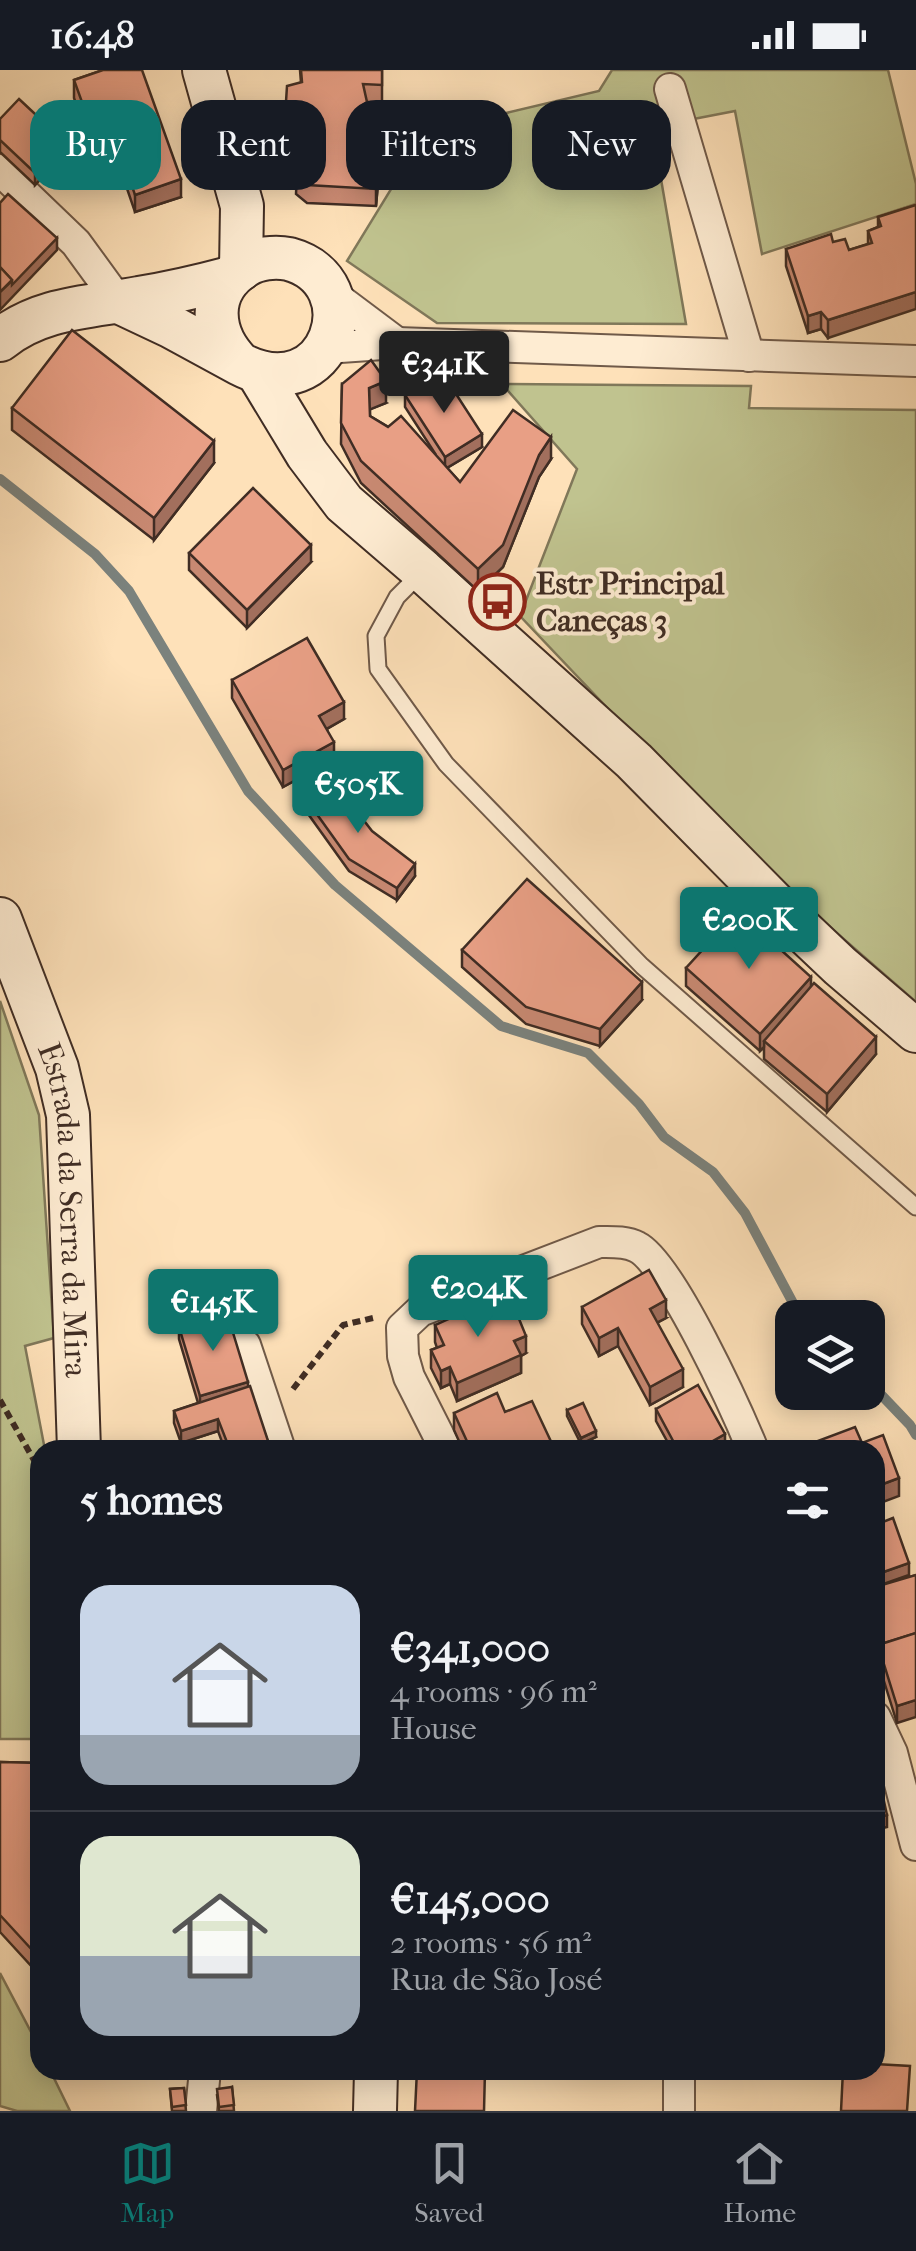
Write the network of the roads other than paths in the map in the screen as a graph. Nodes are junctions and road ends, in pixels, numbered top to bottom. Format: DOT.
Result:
graph roads {
  1 [pos="204,70"];
  2 [pos="670,88"];
  3 [pos="0,170"];
  4 [pos="242,206"];
  5 [pos="235,274"];
  6 [pos="316,278"];
  7 [pos="120,302"];
  8 [pos="0,340"];
  9 [pos="397,343"];
  10 [pos="320,355"];
  11 [pos="749,356"];
  12 [pos="916,361"];
  13 [pos="249,368"];
  14 [pos="307,454"];
  15 [pos="423,571"];
  16 [pos="0,919"];
  17 [pos="916,1031"];
  18 [pos="916,1207"];
  19 [pos="245,1345"];
  20 [pos="80,1440"];
  21 [pos="277,1440"];
  22 [pos="441,1440"];
  23 [pos="748,1440"];
  24 [pos="885,1728"];
  25 [pos="904,1750"];
  26 [pos="916,1845"];
  27 [pos="203,2080"];
  28 [pos="376,2080"];
  29 [pos="679,2080"];
  30 [pos="201,2111"];
  31 [pos="375,2111"];
  32 [pos="679,2111"];
  1 -- 4 [label="main road"];
  2 -- 11 [label="street"];
  3 -- 7 [label="street"];
  4 -- 5 [label="main road"];
  4 -- 6 [label="main road"];
  5 -- 6 [label="main road"];
  5 -- 7 [label="main road"];
  5 -- 13 [label="main road"];
  6 -- 9 [label="street"];
  6 -- 10 [label="main road"];
  7 -- 8 [label="main road"];
  7 -- 13 [label="main road"];
  9 -- 10 [label="street"];
  9 -- 11 [label="street"];
  10 -- 13 [label="main road"];
  10 -- 14 [label="main road"];
  11 -- 12 [label="street"];
  13 -- 14 [label="main road"];
  14 -- 15 [label="main road"];
  15 -- 17 [label="main road"];
  15 -- 18 [label="lane"];
  16 -- 20 [label="main road, Estrada da Serra da Mira"];
  19 -- 21 [label="street"];
  22 -- 23 [label="street"];
  24 -- 25 [label="street"];
  25 -- 26 [label="street"];
  27 -- 30 [label="street"];
  28 -- 31 [label="main road"];
  29 -- 32 [label="street"];
}
